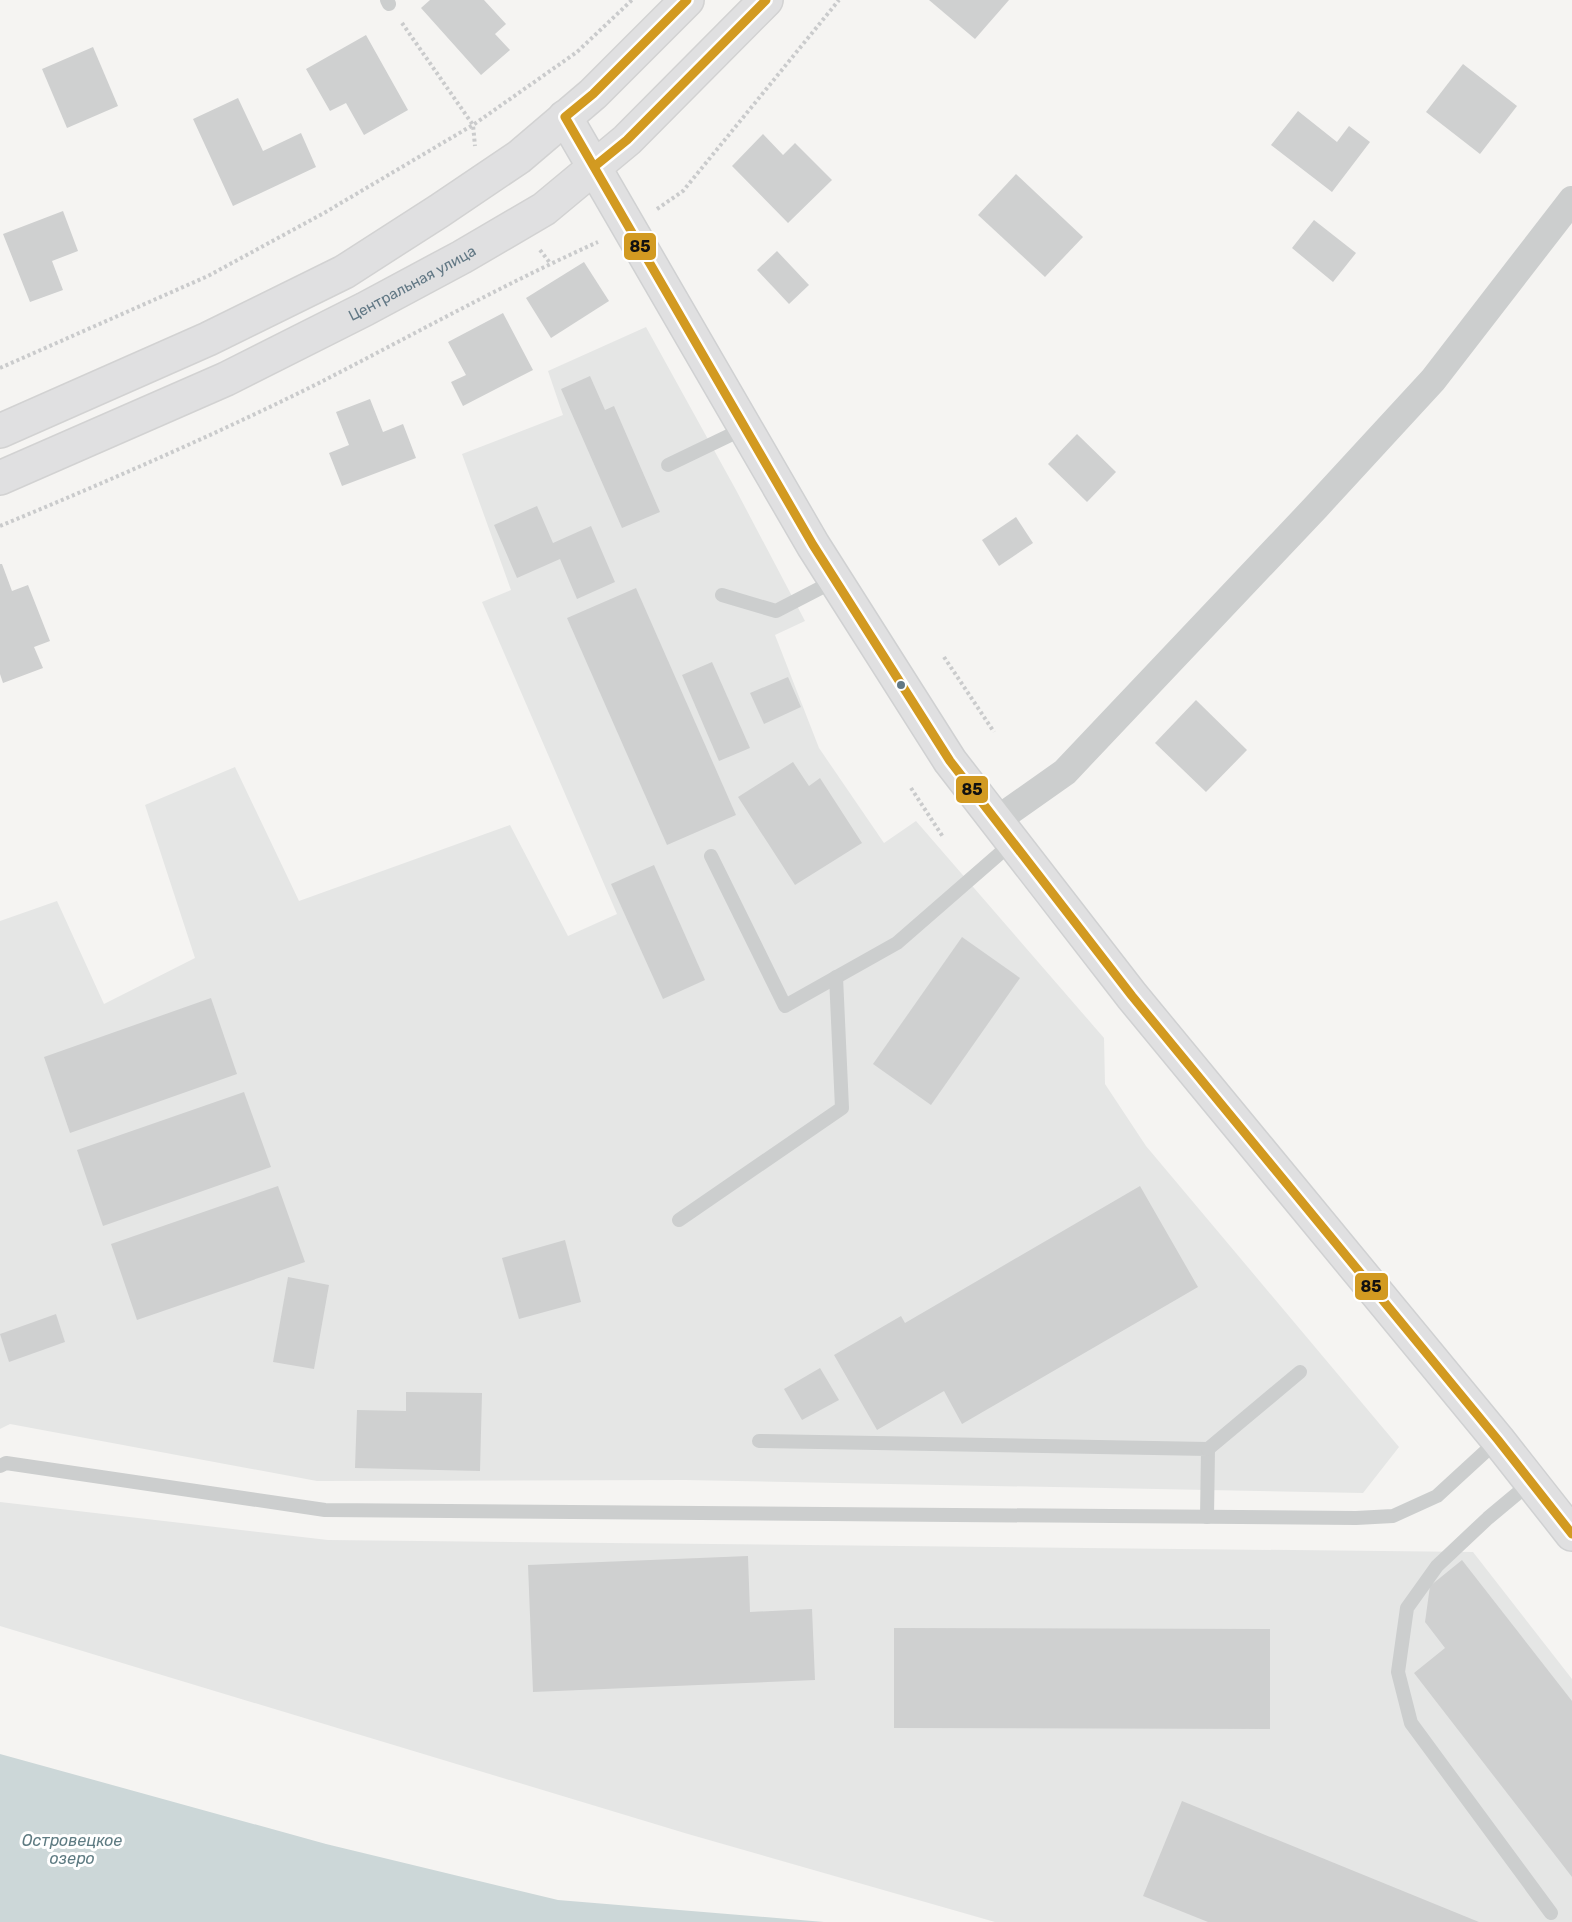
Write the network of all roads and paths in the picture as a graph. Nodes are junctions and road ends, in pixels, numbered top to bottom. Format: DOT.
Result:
graph roads {
  1 [pos="632,0"];
  2 [pos="687,0"];
  3 [pos="766,0"];
  4 [pos="388,2"];
  5 [pos="565,117"];
  6 [pos="473,125"];
  7 [pos="595,166"];
  8 [pos="1572,200"];
  9 [pos="0,368"];
  10 [pos="745,428"];
  11 [pos="0,431"];
  12 [pos="668,465"];
  13 [pos="0,478"];
  14 [pos="836,580"];
  15 [pos="722,595"];
  16 [pos="944,657"];
  17 [pos="994,732"];
  18 [pos="911,788"];
  19 [pos="1005,831"];
  20 [pos="943,837"];
  21 [pos="711,856"];
  22 [pos="836,977"];
  23 [pos="679,1220"];
  24 [pos="1300,1372"];
  25 [pos="1498,1440"];
  26 [pos="759,1441"];
  27 [pos="1208,1449"];
  28 [pos="0,1466"];
  29 [pos="1530,1483"];
  30 [pos="1207,1517"];
  31 [pos="1572,1534"];
  32 [pos="1551,1913"];
  1 -- 6 [label="path"];
  2 -- 5 [label="main road"];
  3 -- 7 [label="main road, Центральная улица"];
  4 -- 6 [label="path"];
  5 -- 7 [label="main road"];
  5 -- 11 [label="main road"];
  6 -- 9 [label="path"];
  7 -- 10 [label="main road"];
  7 -- 13 [label="main road, Центральная улица"];
  8 -- 19 [label="street"];
  10 -- 12 [label="lane"];
  10 -- 14 [label="main road"];
  14 -- 15 [label="lane"];
  14 -- 19 [label="main road"];
  16 -- 17 [label="path"];
  18 -- 20 [label="path"];
  19 -- 22 [label="lane"];
  19 -- 25 [label="main road"];
  21 -- 22 [label="lane"];
  22 -- 23 [label="lane"];
  24 -- 27 [label="lane"];
  25 -- 29 [label="main road"];
  25 -- 30 [label="lane"];
  26 -- 27 [label="lane"];
  27 -- 30 [label="lane"];
  28 -- 30 [label="lane"];
  29 -- 31 [label="main road"];
  29 -- 32 [label="lane"];
}
